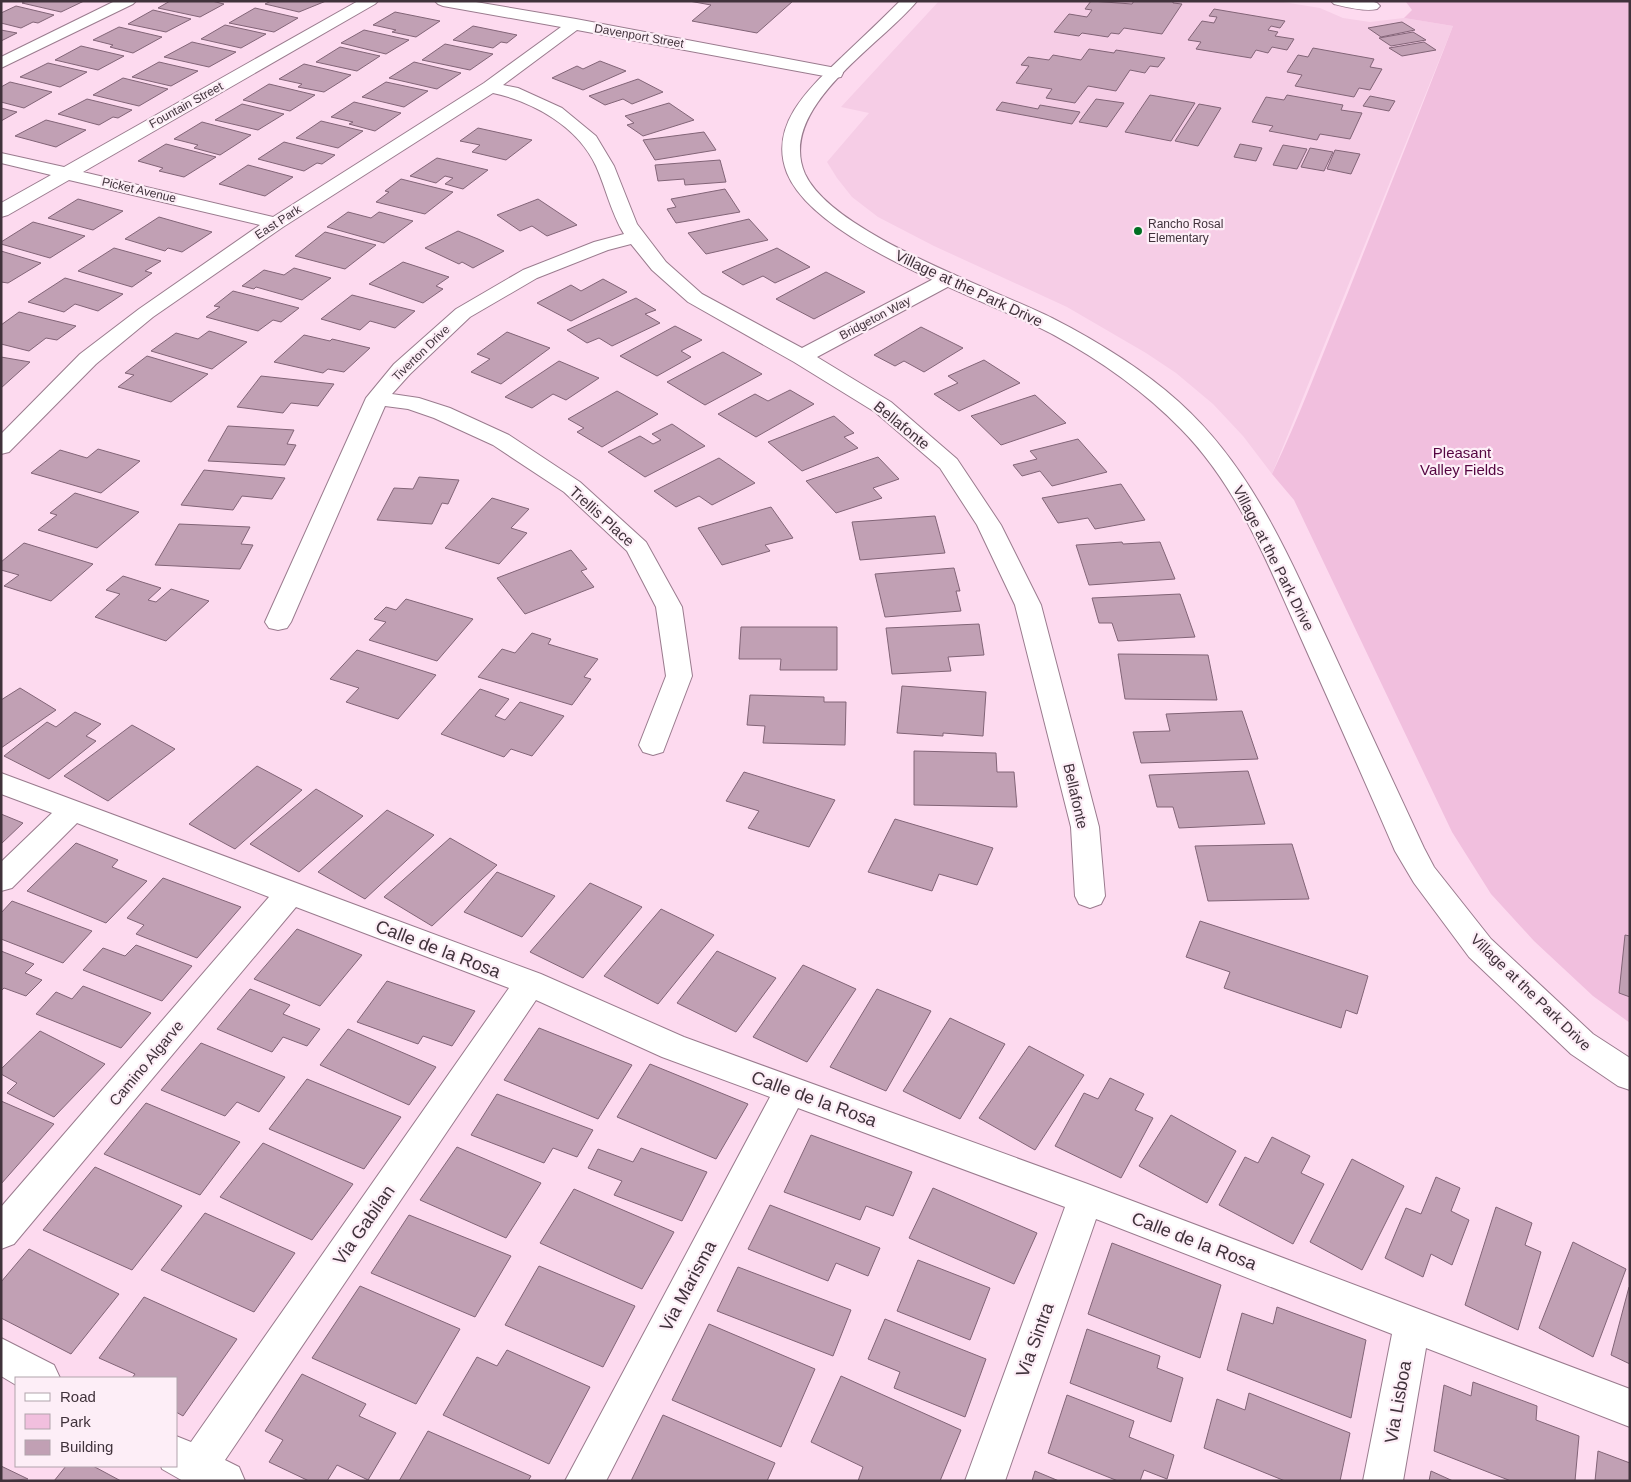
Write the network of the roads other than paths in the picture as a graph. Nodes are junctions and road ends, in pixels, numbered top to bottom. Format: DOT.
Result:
graph roads {
  1 [pos="128,1"];
  2 [pos="370,1"];
  3 [pos="443,1"];
  4 [pos="909,1"];
  5 [pos="1339,1"];
  6 [pos="1372,6"];
  7 [pos="576,24"];
  8 [pos="1,63"];
  9 [pos="835,73"];
  10 [pos="490,87"];
  11 [pos="1,158"];
  12 [pos="66,173"];
  13 [pos="1,211"];
  14 [pos="276,223"];
  15 [pos="634,237"];
  16 [pos="948,279"];
  17 [pos="802,358"];
  18 [pos="377,398"];
  19 [pos="1,447"];
  20 [pos="278,622"];
  21 [pos="653,745"];
  22 [pos="1,783"];
  23 [pos="73,810"];
  24 [pos="1,880"];
  25 [pos="290,893"];
  26 [pos="1090,896"];
  27 [pos="530,983"];
  28 [pos="1630,1076"];
  29 [pos="790,1091"];
  30 [pos="1085,1199"];
  31 [pos="1,1233"];
  32 [pos="1412,1324"];
  33 [pos="1,1356"];
  34 [pos="39,1377"];
  35 [pos="1630,1408"];
  36 [pos="199,1468"];
  37 [pos="585,1481"];
  38 [pos="985,1481"];
  39 [pos="1384,1481"];
  1 -- 8 [label="street"];
  2 -- 12 [label="street, Fountain Street"];
  3 -- 7 [label="street, Davenport Street"];
  4 -- 9 [label="street, Village at the Park Drive"];
  5 -- 6 [label="street"];
  7 -- 9 [label="street, Davenport Street"];
  7 -- 10 [label="street, East Park"];
  9 -- 16 [label="street, Village at the Park Drive"];
  10 -- 14 [label="street, East Park"];
  10 -- 15 [label="street, Bellafonte"];
  11 -- 12 [label="street, Picket Avenue"];
  12 -- 13 [label="street, Fountain Street"];
  12 -- 14 [label="street, Picket Avenue"];
  14 -- 19 [label="street, East Park"];
  15 -- 17 [label="street, Bellafonte"];
  15 -- 18 [label="street, Tiverton Drive"];
  16 -- 17 [label="street, Bridgeton Way"];
  16 -- 28 [label="street, Village at the Park Drive"];
  17 -- 26 [label="street, Bellafonte"];
  18 -- 20 [label="street, Tiverton Drive"];
  18 -- 21 [label="street, Trellis Place"];
  22 -- 23 [label="street, Calle de la Rosa"];
  23 -- 24 [label="street"];
  23 -- 25 [label="street, Calle de la Rosa"];
  25 -- 27 [label="street, Calle de la Rosa"];
  25 -- 31 [label="street, Camino Algarve"];
  27 -- 29 [label="street, Calle de la Rosa"];
  27 -- 36 [label="street, Via Gabilan"];
  29 -- 30 [label="street, Calle de la Rosa"];
  29 -- 37 [label="street, Via Marisma"];
  30 -- 32 [label="street, Calle de la Rosa"];
  30 -- 38 [label="street, Via Sintra"];
  32 -- 35 [label="street, Calle de la Rosa"];
  32 -- 39 [label="street, Via Lisboa"];
  33 -- 34 [label="street"];
}
